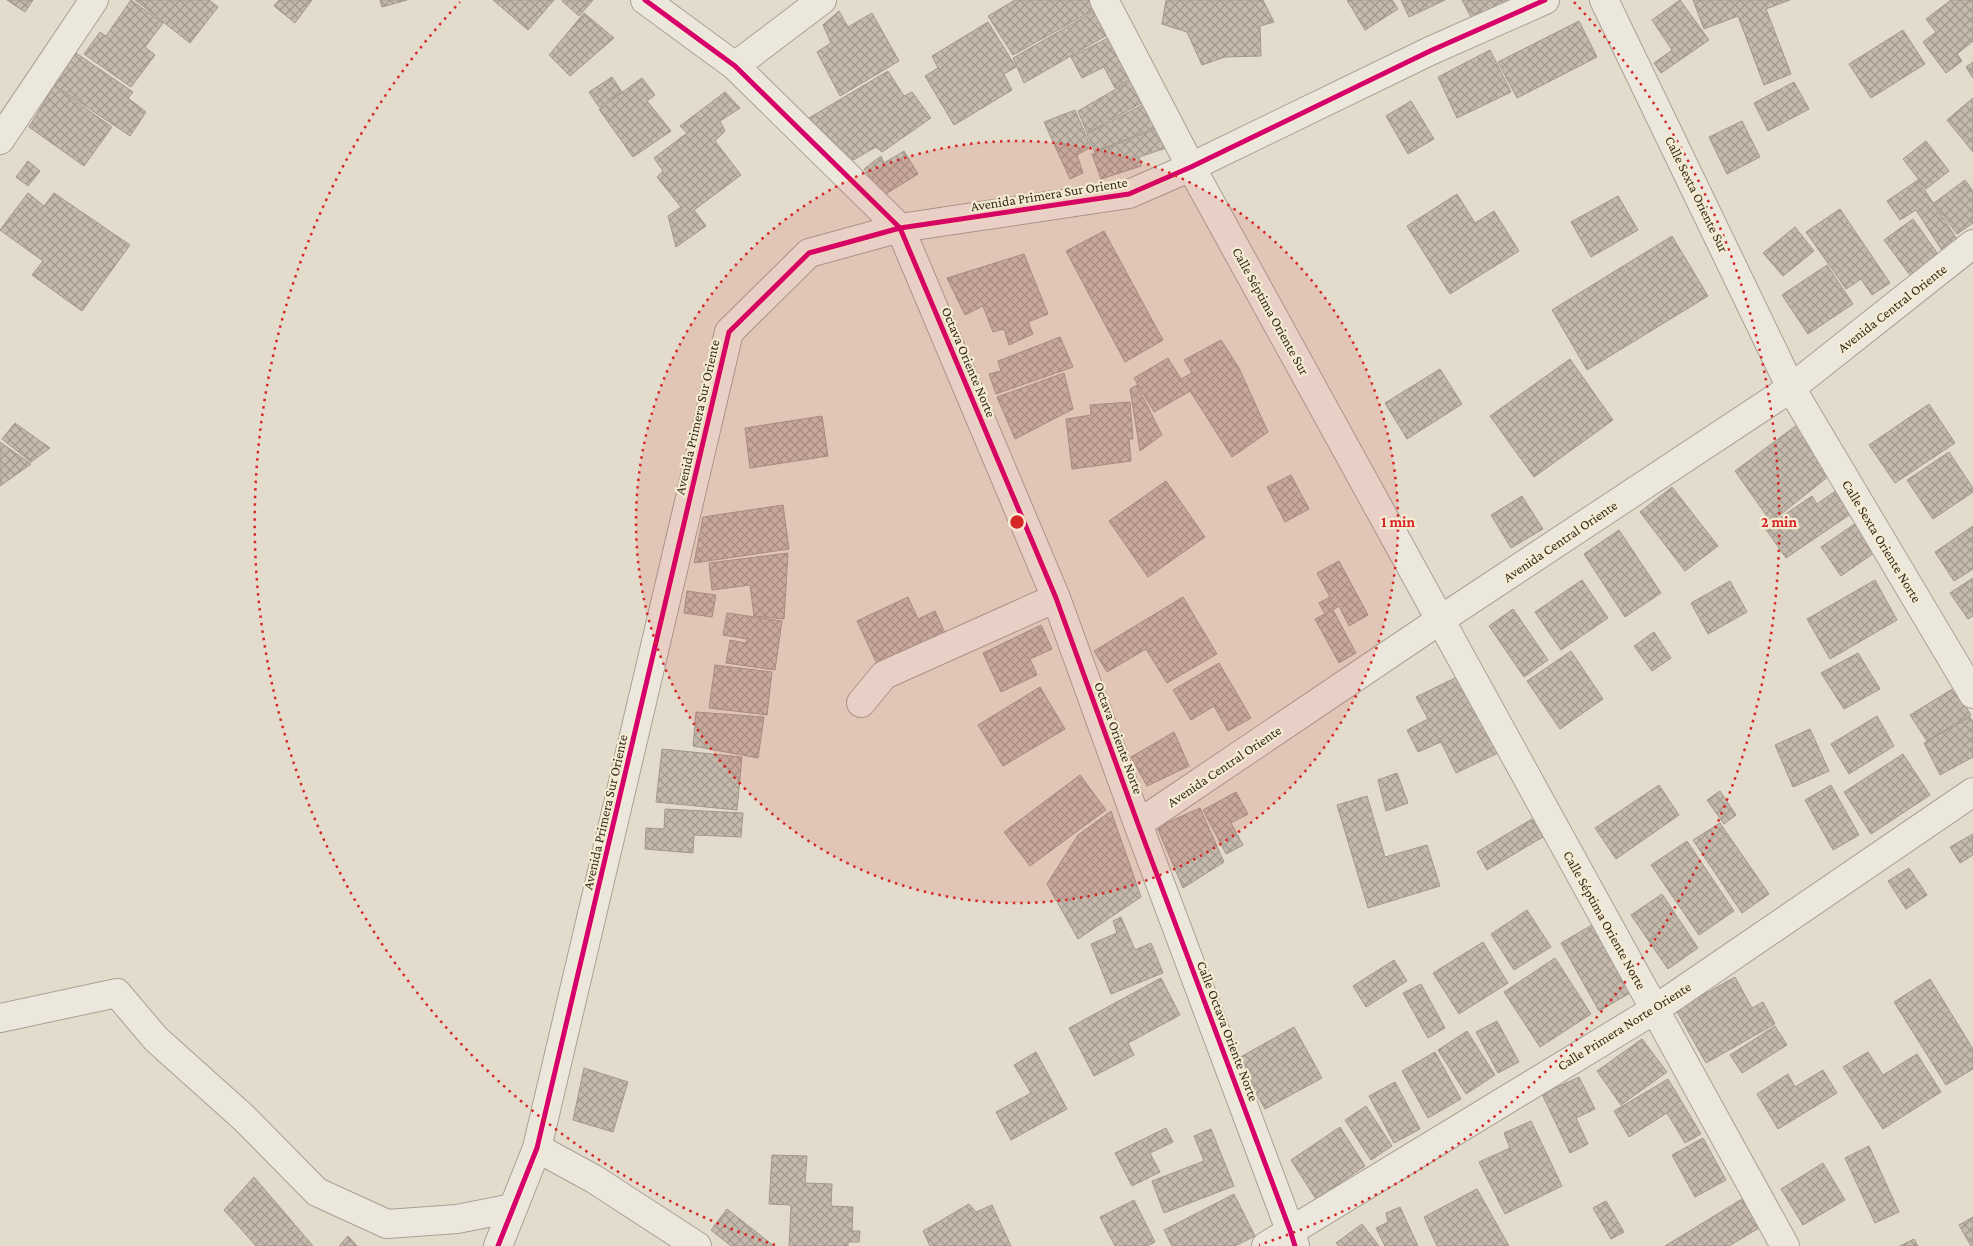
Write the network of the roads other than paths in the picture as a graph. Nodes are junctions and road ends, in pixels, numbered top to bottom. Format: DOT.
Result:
graph roads {
  1 [pos="94,0"];
  2 [pos="645,0"];
  3 [pos="822,0"];
  4 [pos="1104,0"];
  5 [pos="1545,0"];
  6 [pos="1604,0"];
  7 [pos="735,66"];
  8 [pos="0,140"];
  9 [pos="1192,167"];
  10 [pos="900,228"];
  11 [pos="1973,244"];
  12 [pos="1791,388"];
  13 [pos="1056,598"];
  14 [pos="1440,620"];
  15 [pos="1973,694"];
  16 [pos="861,703"];
  17 [pos="1973,792"];
  18 [pos="1138,824"];
  19 [pos="1654,1010"];
  20 [pos="0,1018"];
  21 [pos="537,1148"];
  22 [pos="513,1208"];
  23 [pos="1292,1238"];
  24 [pos="498,1246"];
  25 [pos="697,1246"];
  26 [pos="1266,1246"];
  27 [pos="1785,1246"];
  1 -- 8 [label="street"];
  2 -- 7 [label="street, Octava Oriente Norte"];
  3 -- 7 [label="street"];
  4 -- 9 [label="street, Calle Séptima Oriente Sur"];
  5 -- 9 [label="street, Avenida Primera Sur Oriente"];
  6 -- 12 [label="street, Calle Sexta Oriente Sur"];
  7 -- 10 [label="street, Octava Oriente Norte"];
  9 -- 10 [label="street, Avenida Primera Sur Oriente"];
  9 -- 14 [label="street, Calle Séptima Oriente Sur"];
  10 -- 13 [label="street, Octava Oriente Norte"];
  10 -- 21 [label="street, Avenida Primera Sur Oriente"];
  11 -- 12 [label="street, Avenida Central Oriente"];
  12 -- 14 [label="street, Avenida Central Oriente"];
  12 -- 15 [label="street, Calle Sexta Oriente Norte"];
  13 -- 16 [label="street"];
  13 -- 18 [label="street, Octava Oriente Norte"];
  14 -- 18 [label="street, Avenida Central Oriente"];
  14 -- 19 [label="street, Calle Séptima Oriente Norte"];
  17 -- 19 [label="street, Calle Primera Norte Oriente"];
  18 -- 23 [label="street, Calle Octava Oriente Norte"];
  19 -- 23 [label="street, Calle Primera Norte Oriente"];
  19 -- 27 [label="street, Calle Séptima Oriente Norte"];
  20 -- 22 [label="street"];
  21 -- 22 [label="street, Avenida Primera Sur Oriente"];
  21 -- 25 [label="street"];
  22 -- 24 [label="street, Avenida Primera Sur Oriente"];
  23 -- 26 [label="street, Calle Primera Norte Oriente"];
}
